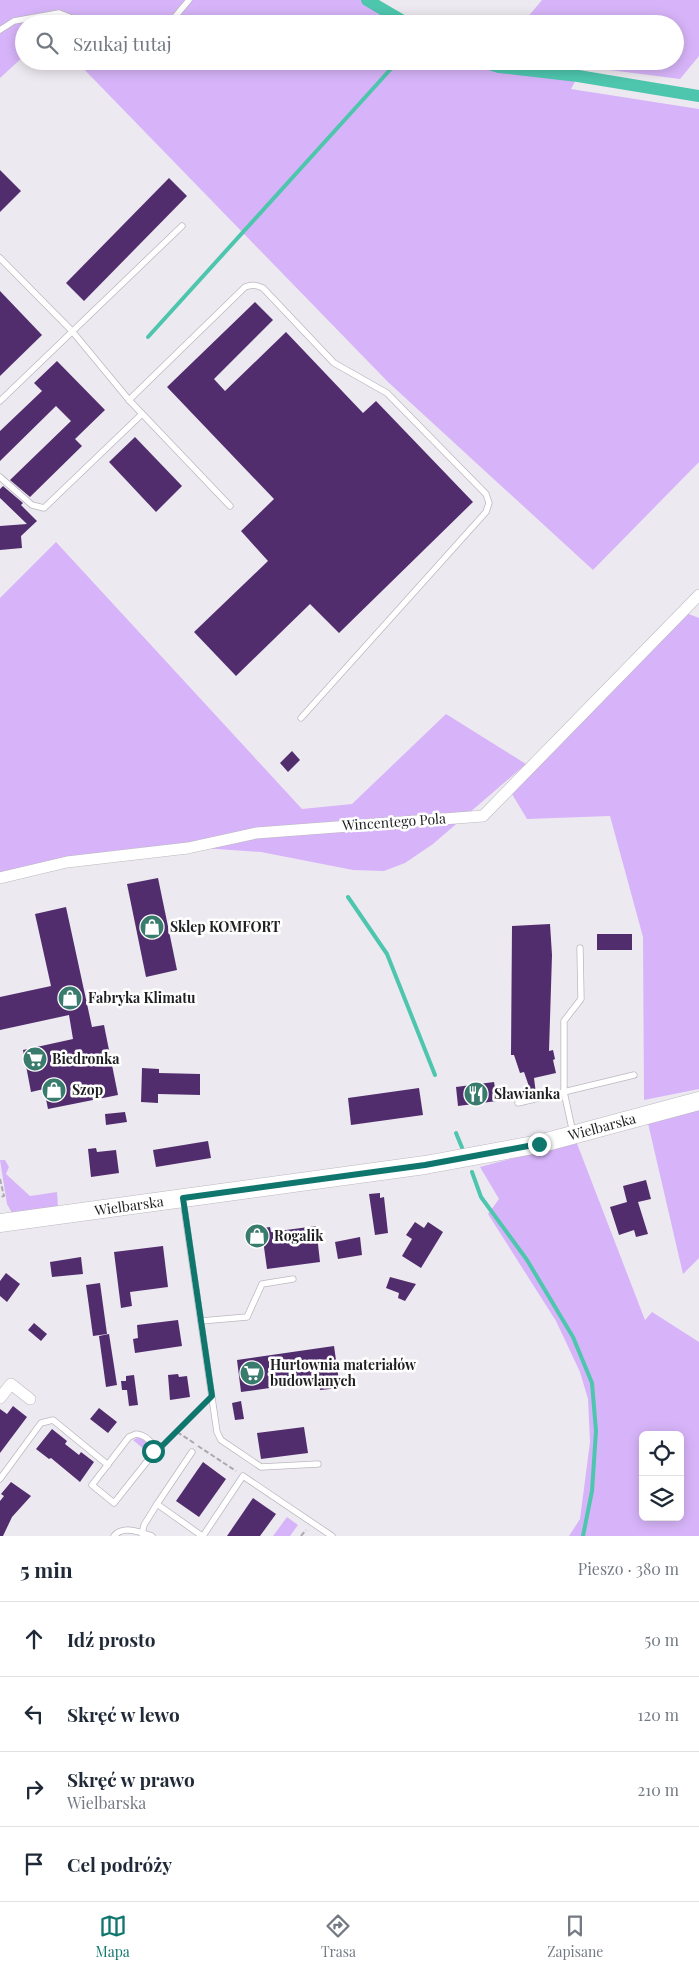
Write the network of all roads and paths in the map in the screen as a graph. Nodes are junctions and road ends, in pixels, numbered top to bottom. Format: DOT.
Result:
graph roads {
  1 [pos="188,0"];
  2 [pos="49,15"];
  3 [pos="64,15"];
  4 [pos="176,15"];
  5 [pos="15,22"];
  6 [pos="0,30"];
  7 [pos="182,226"];
  8 [pos="0,258"];
  9 [pos="72,331"];
  10 [pos="129,400"];
  11 [pos="0,401"];
  12 [pos="142,414"];
  13 [pos="0,477"];
  14 [pos="230,506"];
  15 [pos="699,594"];
  16 [pos="301,718"];
  17 [pos="0,878"];
  18 [pos="580,948"];
  19 [pos="634,1075"];
  20 [pos="564,1092"];
  21 [pos="699,1101"];
  22 [pos="518,1103"];
  23 [pos="574,1135"];
  24 [pos="0,1179"];
  25 [pos="0,1197"];
  26 [pos="183,1198"];
  27 [pos="0,1223"];
  28 [pos="293,1279"];
  29 [pos="201,1321"];
  30 [pos="212,1396"];
  31 [pos="0,1398"];
  32 [pos="30,1399"];
  33 [pos="177,1432"];
  34 [pos="153,1449"];
  35 [pos="192,1452"];
  36 [pos="318,1464"];
  37 [pos="108,1465"];
  38 [pos="0,1479"];
  39 [pos="241,1480"];
  40 [pos="157,1504"];
  41 [pos="141,1534"];
  42 [pos="114,1536"];
  43 [pos="152,1536"];
  44 [pos="202,1536"];
  45 [pos="332,1536"];
  1 -- 4 [label="lane"];
  2 -- 3 [label="lane"];
  5 -- 6 [label="lane"];
  7 -- 9 [label="lane"];
  8 -- 9 [label="lane"];
  9 -- 10 [label="lane"];
  9 -- 11 [label="lane"];
  10 -- 12 [label="lane"];
  10 -- 16 [label="lane"];
  12 -- 13 [label="lane"];
  12 -- 14 [label="lane"];
  15 -- 17 [label="street, Wincentego Pola"];
  18 -- 20 [label="lane"];
  19 -- 20 [label="lane"];
  20 -- 22 [label="lane"];
  20 -- 23 [label="lane"];
  21 -- 23 [label="main road, Wielbarska"];
  23 -- 26 [label="main road, Wielbarska"];
  24 -- 25 [label="path"];
  26 -- 27 [label="main road, Wielbarska"];
  26 -- 29 [label="lane"];
  28 -- 29 [label="lane"];
  29 -- 30 [label="lane"];
  30 -- 33 [label="path"];
  30 -- 36 [label="lane"];
  31 -- 32 [label="street"];
  33 -- 34 [label="path"];
  33 -- 39 [label="path"];
  34 -- 37 [label="lane"];
  34 -- 37 [label="lane"];
  35 -- 40 [label="lane"];
  37 -- 38 [label="lane"];
  39 -- 44 [label="lane"];
  39 -- 45 [label="lane"];
  40 -- 41 [label="lane"];
  40 -- 44 [label="lane"];
  41 -- 42 [label="lane"];
  41 -- 43 [label="lane"];
}
